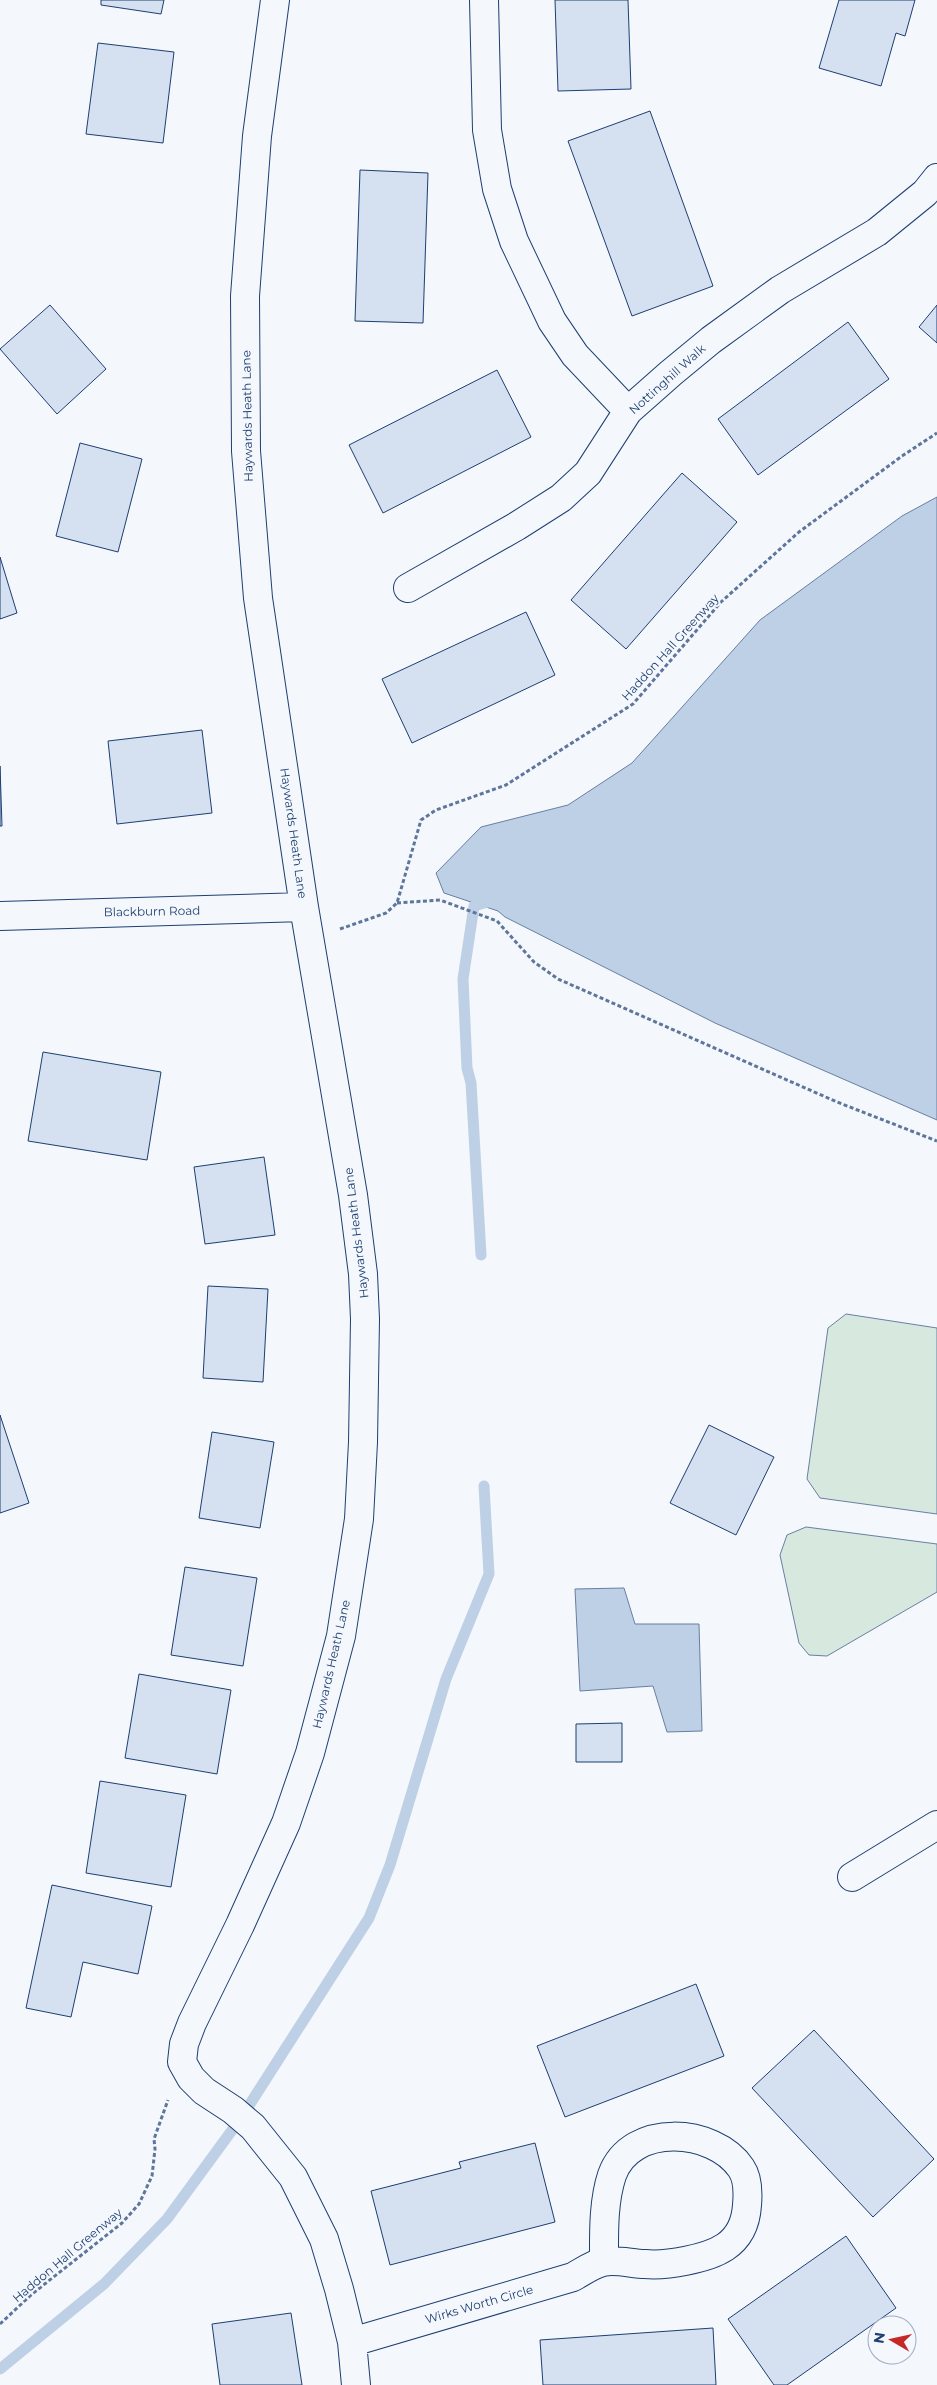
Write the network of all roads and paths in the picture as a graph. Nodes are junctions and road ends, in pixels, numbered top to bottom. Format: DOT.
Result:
graph roads {
  1 [pos="275,0"];
  2 [pos="484,0"];
  3 [pos="937,178"];
  4 [pos="628,411"];
  5 [pos="937,434"];
  6 [pos="408,588"];
  7 [pos="397,903"];
  8 [pos="304,907"];
  9 [pos="0,916"];
  10 [pos="337,929"];
  11 [pos="937,1141"];
  12 [pos="937,1825"];
  13 [pos="852,1877"];
  14 [pos="154,2139"];
  15 [pos="604,2261"];
  16 [pos="0,2324"];
  17 [pos="352,2342"];
  18 [pos="356,2385"];
  1 -- 8 [label="street, Haywards Heath Lane"];
  2 -- 4 [label="street"];
  3 -- 4 [label="street, Nottinghill Walk"];
  4 -- 6 [label="street, Nottinghill Walk"];
  5 -- 7 [label="path, Haddon Hall Greenway"];
  7 -- 10 [label="path"];
  7 -- 11 [label="path"];
  8 -- 9 [label="street, Blackburn Road"];
  8 -- 17 [label="street, Haywards Heath Lane"];
  12 -- 13 [label="street"];
  14 -- 16 [label="path, Haddon Hall Greenway"];
  15 -- 15 [label="street"];
  15 -- 17 [label="street, Wirks Worth Circle"];
  17 -- 18 [label="street, Haywards Heath Lane"];
}
